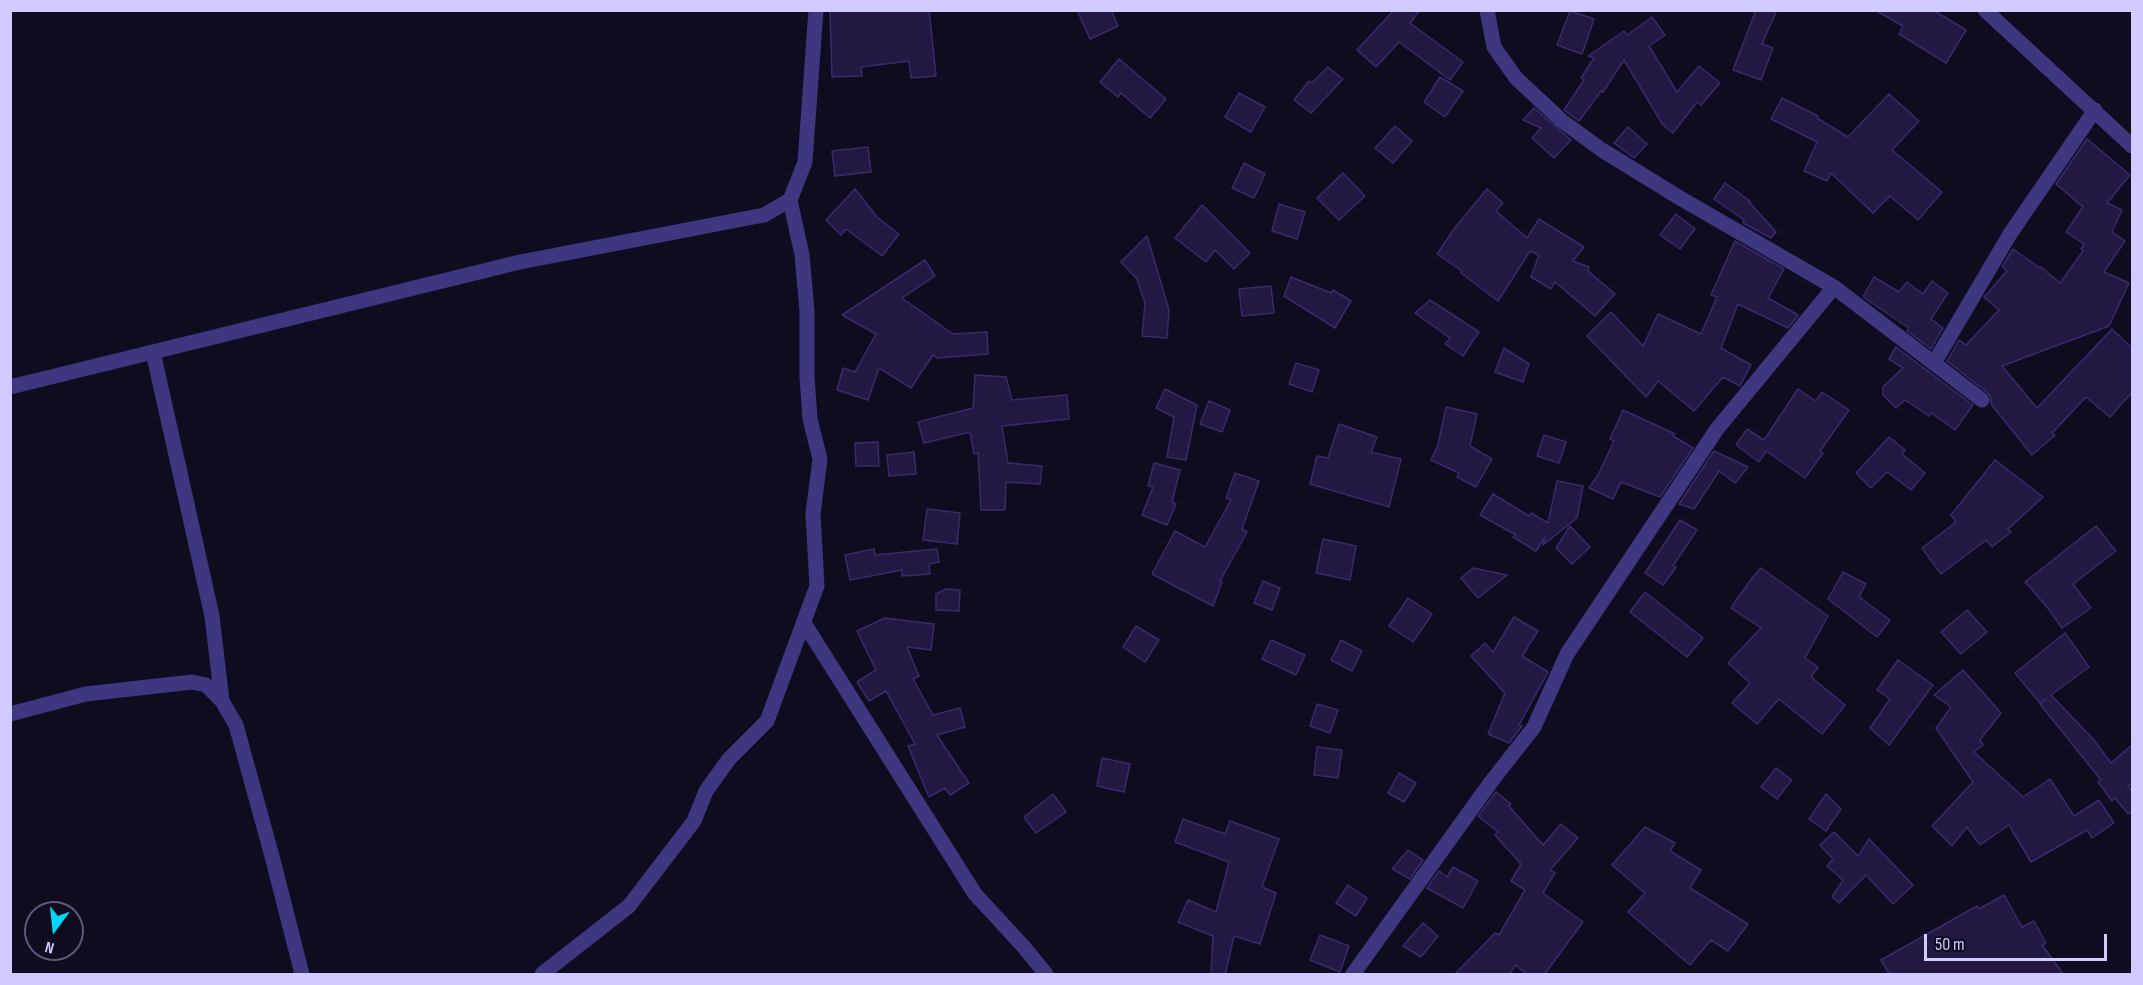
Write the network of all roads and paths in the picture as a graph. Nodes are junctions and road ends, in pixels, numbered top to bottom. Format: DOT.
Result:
graph roads {
  1 [pos="816,10"];
  2 [pos="1487,10"];
  3 [pos="1985,10"];
  4 [pos="2095,110"];
  5 [pos="2133,146"];
  6 [pos="790,200"];
  7 [pos="1834,287"];
  8 [pos="153,352"];
  9 [pos="1934,363"];
  10 [pos="10,387"];
  11 [pos="1983,400"];
  12 [pos="804,622"];
  13 [pos="222,701"];
  14 [pos="10,714"];
  15 [pos="302,975"];
  16 [pos="542,975"];
  17 [pos="1046,975"];
  18 [pos="1353,975"];
  1 -- 6 [label="street"];
  2 -- 7 [label="street"];
  3 -- 4 [label="street"];
  4 -- 5 [label="street"];
  4 -- 9 [label="street"];
  6 -- 8 [label="street"];
  6 -- 12 [label="street"];
  7 -- 9 [label="street"];
  7 -- 18 [label="street"];
  8 -- 10 [label="street"];
  8 -- 13 [label="street"];
  9 -- 11 [label="street"];
  12 -- 16 [label="street"];
  12 -- 17 [label="street"];
  13 -- 14 [label="street"];
  13 -- 15 [label="street"];
}
